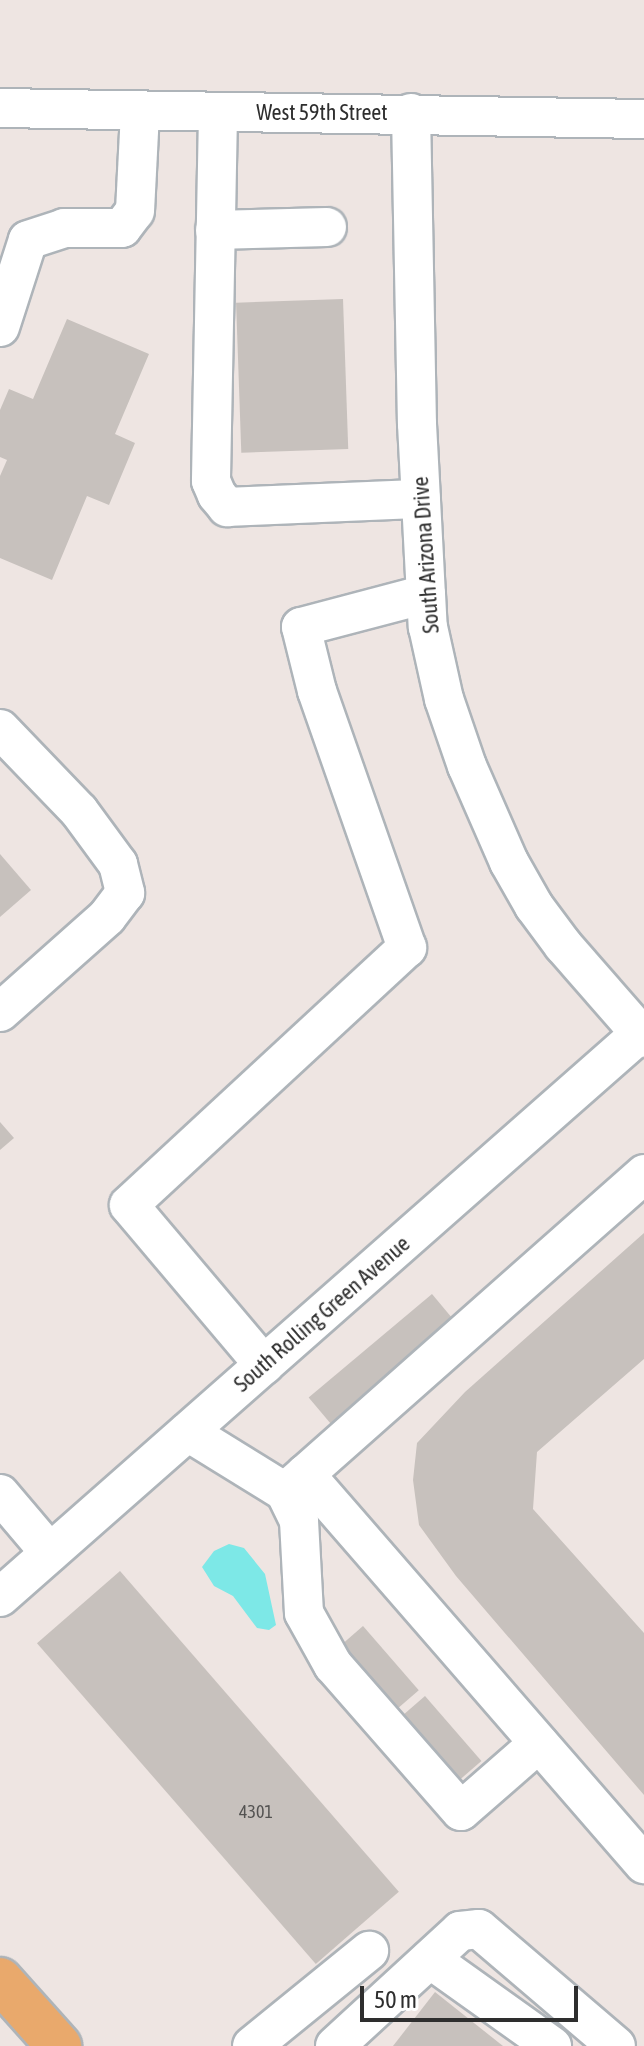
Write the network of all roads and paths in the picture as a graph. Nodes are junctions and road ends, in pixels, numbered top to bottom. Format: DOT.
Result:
graph roads {
  1 [pos="0,108"];
  2 [pos="140,111"];
  3 [pos="411,113"];
  4 [pos="218,114"];
  5 [pos="644,119"];
  6 [pos="327,227"];
  7 [pos="215,230"];
  8 [pos="0,327"];
  9 [pos="421,499"];
  10 [pos="426,594"];
  11 [pos="0,729"];
  12 [pos="0,1012"];
  13 [pos="643,1033"];
  14 [pos="644,1174"];
  15 [pos="264,1365"];
  16 [pos="188,1432"];
  17 [pos="295,1483"];
  18 [pos="0,1494"];
  19 [pos="50,1553"];
  20 [pos="0,1597"];
  21 [pos="539,1743"];
  22 [pos="644,1864"];
  23 [pos="369,1951"];
  24 [pos="430,1959"];
  25 [pos="0,1980"];
  26 [pos="59,2046"];
  27 [pos="252,2046"];
  28 [pos="335,2046"];
  29 [pos="552,2046"];
  30 [pos="616,2046"];
  1 -- 2 [label="street, West 59th Street"];
  2 -- 4 [label="street, West 59th Street"];
  2 -- 8 [label="street"];
  3 -- 4 [label="street, West 59th Street"];
  3 -- 5 [label="street, West 59th Street"];
  3 -- 9 [label="street, South Arizona Drive"];
  4 -- 7 [label="street"];
  6 -- 7 [label="street"];
  7 -- 9 [label="street"];
  9 -- 10 [label="street, South Arizona Drive"];
  10 -- 13 [label="street, South Arizona Drive"];
  10 -- 15 [label="street"];
  11 -- 12 [label="street"];
  13 -- 15 [label="street, South Rolling Green Avenue"];
  14 -- 17 [label="street"];
  15 -- 16 [label="street, South Rolling Green Avenue"];
  16 -- 17 [label="street"];
  16 -- 19 [label="street, South Rolling Green Avenue"];
  17 -- 21 [label="street"];
  17 -- 21 [label="street"];
  18 -- 19 [label="street"];
  19 -- 20 [label="street, South Rolling Green Avenue"];
  21 -- 22 [label="street"];
  23 -- 27 [label="street"];
  24 -- 28 [label="street"];
  24 -- 29 [label="street"];
  24 -- 30 [label="street"];
  25 -- 26 [label="main road"];
}
